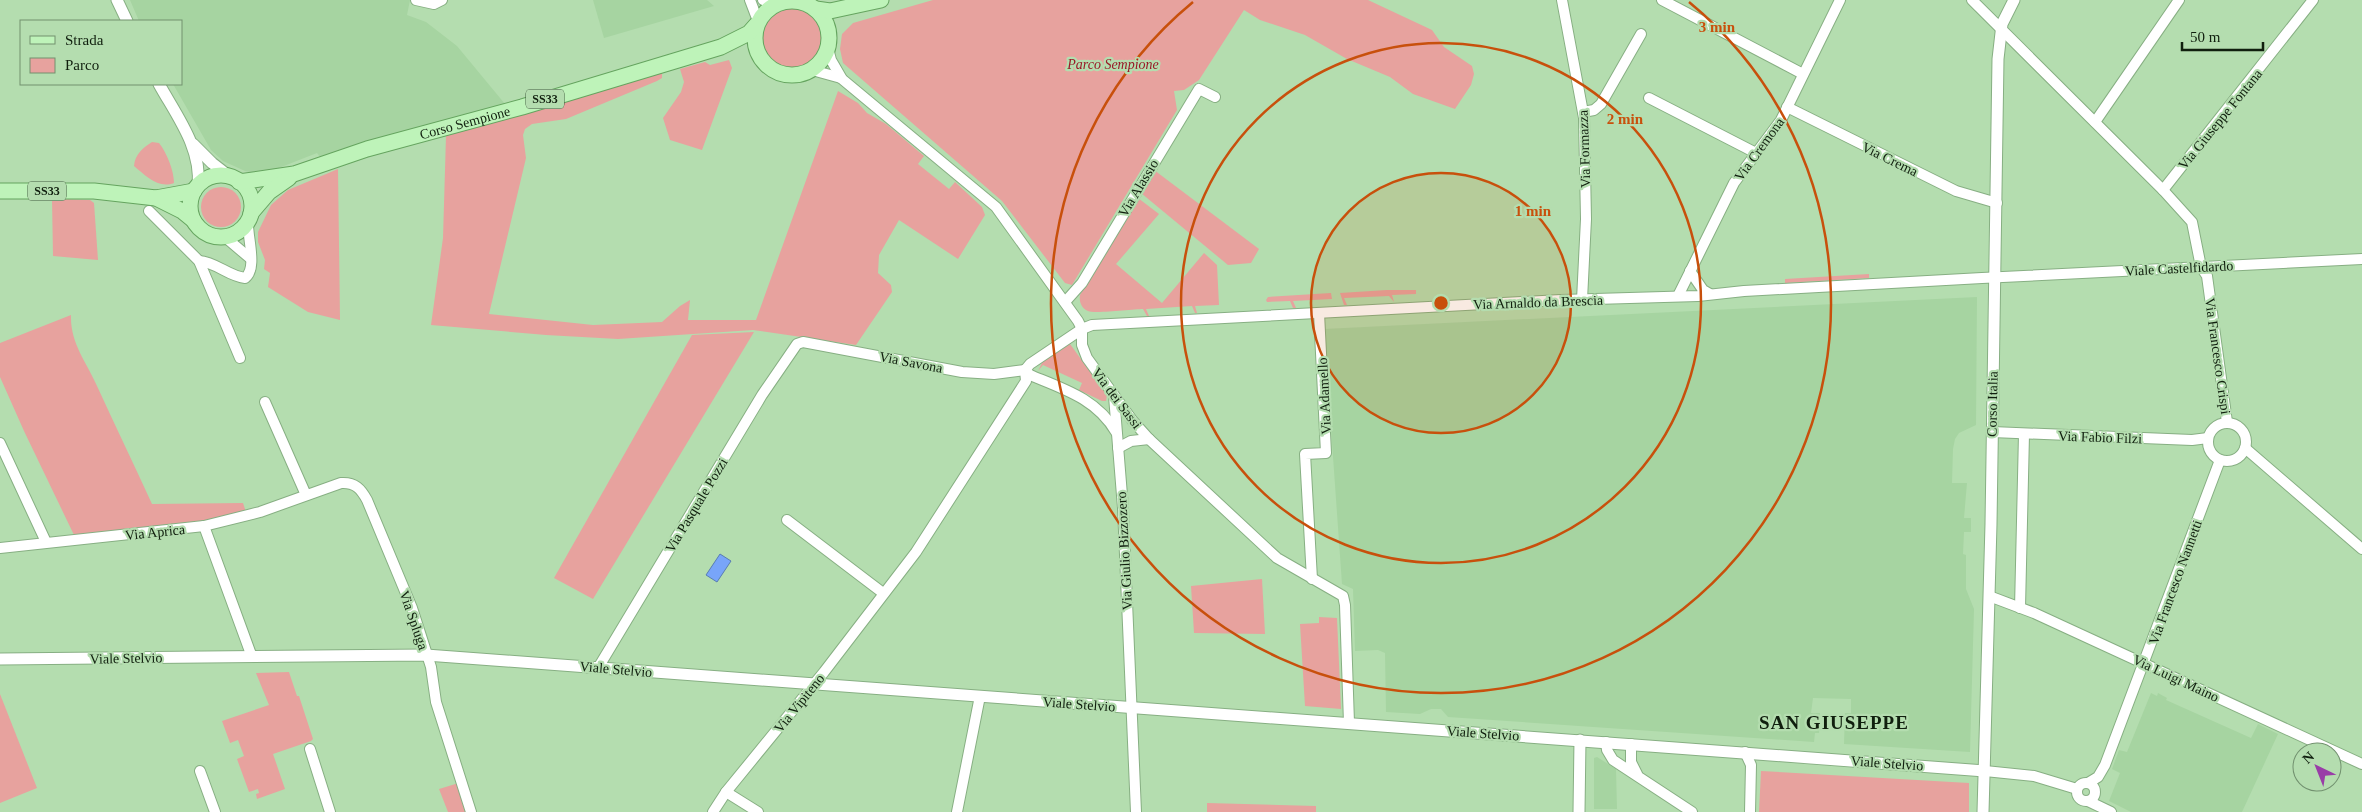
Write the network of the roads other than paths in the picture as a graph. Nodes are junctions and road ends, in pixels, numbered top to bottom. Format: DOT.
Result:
graph roads {
  1 [pos="118,0"];
  2 [pos="416,0"];
  3 [pos="442,0"];
  4 [pos="750,0"];
  5 [pos="881,0"];
  6 [pos="1562,0"];
  7 [pos="1662,0"];
  8 [pos="1840,0"];
  9 [pos="1972,0"];
  10 [pos="2014,0"];
  11 [pos="2179,0"];
  12 [pos="2313,0"];
  13 [pos="769,2"];
  14 [pos="852,8"];
  15 [pos="816,9"];
  16 [pos="127,20"];
  17 [pos="757,23"];
  18 [pos="2000,30"];
  19 [pos="1641,34"];
  20 [pos="829,41"];
  21 [pos="721,47"];
  22 [pos="758,55"];
  23 [pos="812,70"];
  24 [pos="1803,74"];
  25 [pos="842,78"];
  26 [pos="160,85"];
  27 [pos="1215,98"];
  28 [pos="1649,98"];
  29 [pos="1787,108"];
  30 [pos="1584,112"];
  31 [pos="2095,122"];
  32 [pos="192,143"];
  33 [pos="1756,153"];
  34 [pos="294,174"];
  35 [pos="234,179"];
  36 [pos="196,188"];
  37 [pos="0,190"];
  38 [pos="2163,190"];
  39 [pos="1996,203"];
  40 [pos="152,205"];
  41 [pos="249,218"];
  42 [pos="193,220"];
  43 [pos="224,237"];
  44 [pos="251,259"];
  45 [pos="2362,259"];
  46 [pos="199,261"];
  47 [pos="2201,267"];
  48 [pos="1690,270"];
  49 [pos="1995,278"];
  50 [pos="1710,294"];
  51 [pos="1678,296"];
  52 [pos="1582,300"];
  53 [pos="1065,302"];
  54 [pos="1319,313"];
  55 [pos="1082,329"];
  56 [pos="797,344"];
  57 [pos="240,358"];
  58 [pos="1025,370"];
  59 [pos="1114,395"];
  60 [pos="1088,401"];
  61 [pos="265,402"];
  62 [pos="2227,422"];
  63 [pos="1992,432"];
  64 [pos="1116,433"];
  65 [pos="2024,434"];
  66 [pos="2208,438"];
  67 [pos="1149,440"];
  68 [pos="0,443"];
  69 [pos="1118,448"];
  70 [pos="2245,448"];
  71 [pos="2220,460"];
  72 [pos="306,495"];
  73 [pos="787,520"];
  74 [pos="204,526"];
  75 [pos="46,542"];
  76 [pos="0,548"];
  77 [pos="2362,550"];
  78 [pos="1312,579"];
  79 [pos="883,593"];
  80 [pos="1989,596"];
  81 [pos="2020,608"];
  82 [pos="426,655"];
  83 [pos="252,657"];
  84 [pos="0,659"];
  85 [pos="2145,663"];
  86 [pos="598,668"];
  87 [pos="814,684"];
  88 [pos="980,696"];
  89 [pos="1131,708"];
  90 [pos="1348,723"];
  91 [pos="1580,740"];
  92 [pos="1606,742"];
  93 [pos="1631,744"];
  94 [pos="310,749"];
  95 [pos="1745,752"];
  96 [pos="2362,764"];
  97 [pos="200,771"];
  98 [pos="1985,771"];
  99 [pos="1638,775"];
  100 [pos="2088,783"];
  101 [pos="2077,789"];
  102 [pos="726,792"];
  103 [pos="2088,801"];
  104 [pos="215,812"];
  105 [pos="330,812"];
  106 [pos="471,812"];
  107 [pos="713,812"];
  108 [pos="758,812"];
  109 [pos="957,812"];
  110 [pos="1136,812"];
  111 [pos="1579,812"];
  112 [pos="1692,812"];
  113 [pos="1750,812"];
  114 [pos="1983,812"];
  115 [pos="2111,812"];
  1 -- 16 [label="street"];
  2 -- 3 [label="street"];
  4 -- 17 [label="street"];
  5 -- 14 [label="main road, SS33"];
  6 -- 30 [label="street, Via Formazza"];
  7 -- 24 [label="street"];
  8 -- 24 [label="street, Via Cremona"];
  9 -- 18 [label="street"];
  10 -- 18 [label="street, Corso Italia"];
  11 -- 31 [label="street"];
  12 -- 38 [label="street, Via Giuseppe Fontana"];
  13 -- 15 [label="main road, SS33"];
  13 -- 17 [label="main road, SS33"];
  14 -- 15 [label="main road, SS33"];
  14 -- 20 [label="main road"];
  15 -- 20 [label="main road"];
  17 -- 21 [label="main road, SS33"];
  17 -- 22 [label="main road"];
  18 -- 31 [label="street, Via Francesco Crispi"];
  18 -- 39 [label="street, Corso Italia"];
  19 -- 30 [label="street"];
  20 -- 23 [label="main road"];
  20 -- 25 [label="street, Via dei Sassi"];
  21 -- 22 [label="main road, SS33"];
  21 -- 34 [label="main road, Corso Sempione / SS33"];
  22 -- 23 [label="main road, SS33"];
  23 -- 25 [label="street, Via dei Sassi"];
  24 -- 29 [label="street, Via Cremona"];
  25 -- 53 [label="street, Via dei Sassi"];
  26 -- 32 [label="street"];
  27 -- 53 [label="street, Via Alassio"];
  28 -- 33 [label="street"];
  29 -- 33 [label="street, Via Cremona"];
  29 -- 39 [label="street, Via Crema"];
  30 -- 52 [label="street, Via Formazza"];
  31 -- 38 [label="street, Via Francesco Crispi"];
  32 -- 35 [label="street"];
  32 -- 36 [label="street"];
  33 -- 48 [label="street, Via Cremona"];
  34 -- 35 [label="main road, Corso Sempione / SS33"];
  34 -- 41 [label="main road, Corso Sempione / SS33"];
  35 -- 36 [label="main road"];
  35 -- 41 [label="main road"];
  36 -- 40 [label="main road, SS33"];
  36 -- 42 [label="main road"];
  37 -- 40 [label="main road, SS33"];
  38 -- 47 [label="street, Via Francesco Crispi"];
  39 -- 49 [label="street, Corso Italia"];
  40 -- 42 [label="main road, SS33"];
  40 -- 46 [label="street"];
  41 -- 43 [label="main road"];
  41 -- 44 [label="street"];
  42 -- 43 [label="main road"];
  43 -- 44 [label="street"];
  44 -- 46 [label="street"];
  45 -- 47 [label="street, Viale Castelfidardo"];
  46 -- 57 [label="street"];
  47 -- 49 [label="street, Viale Castelfidardo"];
  47 -- 62 [label="street, Via Francesco Crispi"];
  48 -- 50 [label="street"];
  48 -- 51 [label="street, Via Cremona"];
  49 -- 50 [label="street, Via Arnaldo da Brescia"];
  49 -- 63 [label="street, Corso Italia"];
  50 -- 51 [label="street, Via Arnaldo da Brescia"];
  51 -- 52 [label="street, Via Arnaldo da Brescia"];
  52 -- 54 [label="street, Via Arnaldo da Brescia"];
  53 -- 55 [label="street, Via dei Sassi"];
  54 -- 55 [label="street, Via Arnaldo da Brescia"];
  54 -- 78 [label="street, Via Adamello"];
  55 -- 58 [label="street"];
  55 -- 59 [label="street, Via dei Sassi"];
  56 -- 58 [label="street, Via Savona"];
  56 -- 86 [label="street, Via Pasquale Pozzi"];
  58 -- 60 [label="street"];
  58 -- 79 [label="street, Via Vipiteno"];
  59 -- 60 [label="street"];
  59 -- 64 [label="street, Via Giulio Bizzozero"];
  59 -- 67 [label="street, Via dei Sassi"];
  60 -- 64 [label="street"];
  61 -- 72 [label="street"];
  62 -- 66 [label="street, Via Francesco Crispi"];
  62 -- 70 [label="street, Via Francesco Crispi"];
  63 -- 65 [label="street, Via Fabio Filzi"];
  63 -- 80 [label="street, Corso Italia"];
  64 -- 69 [label="street, Via Giulio Bizzozero"];
  65 -- 66 [label="street, Via Fabio Filzi"];
  65 -- 81 [label="street"];
  66 -- 71 [label="street"];
  67 -- 69 [label="street"];
  67 -- 78 [label="street, Via dei Sassi"];
  68 -- 75 [label="street"];
  69 -- 89 [label="street, Via Giulio Bizzozero"];
  70 -- 71 [label="street"];
  70 -- 77 [label="street"];
  71 -- 85 [label="street, Via Francesco Nannetti"];
  72 -- 74 [label="street, Via Aprica"];
  72 -- 82 [label="street, Via Spluga"];
  73 -- 79 [label="street"];
  74 -- 75 [label="street, Via Aprica"];
  74 -- 83 [label="street"];
  75 -- 76 [label="street, Via Aprica"];
  78 -- 90 [label="street, Via dei Sassi"];
  79 -- 87 [label="street, Via Vipiteno"];
  80 -- 81 [label="street, Via Luigi Maino"];
  80 -- 98 [label="street, Corso Italia"];
  81 -- 85 [label="street, Via Luigi Maino"];
  82 -- 83 [label="street, Viale Stelvio"];
  82 -- 86 [label="street, Viale Stelvio"];
  82 -- 106 [label="street, Via Spluga"];
  83 -- 84 [label="street, Viale Stelvio"];
  85 -- 96 [label="street, Via Luigi Maino"];
  85 -- 100 [label="street, Via Francesco Nannetti"];
  86 -- 87 [label="street, Viale Stelvio"];
  87 -- 88 [label="street, Viale Stelvio"];
  87 -- 102 [label="street, Via Vipiteno"];
  88 -- 89 [label="street, Viale Stelvio"];
  88 -- 109 [label="street"];
  89 -- 90 [label="street, Viale Stelvio"];
  89 -- 110 [label="street, Via Giulio Bizzozero"];
  90 -- 91 [label="street, Viale Stelvio"];
  91 -- 92 [label="street, Viale Stelvio"];
  91 -- 111 [label="street"];
  92 -- 93 [label="street, Viale Stelvio"];
  92 -- 99 [label="street"];
  93 -- 95 [label="street, Viale Stelvio"];
  93 -- 99 [label="street"];
  94 -- 105 [label="street"];
  95 -- 98 [label="street, Viale Stelvio"];
  95 -- 113 [label="street"];
  97 -- 104 [label="street"];
  98 -- 101 [label="street"];
  98 -- 114 [label="street, Corso Italia"];
  99 -- 112 [label="street"];
  100 -- 101 [label="street"];
  100 -- 103 [label="street"];
  101 -- 103 [label="street"];
  102 -- 107 [label="street, Via Vipiteno"];
  102 -- 108 [label="street"];
  103 -- 115 [label="street"];
}
